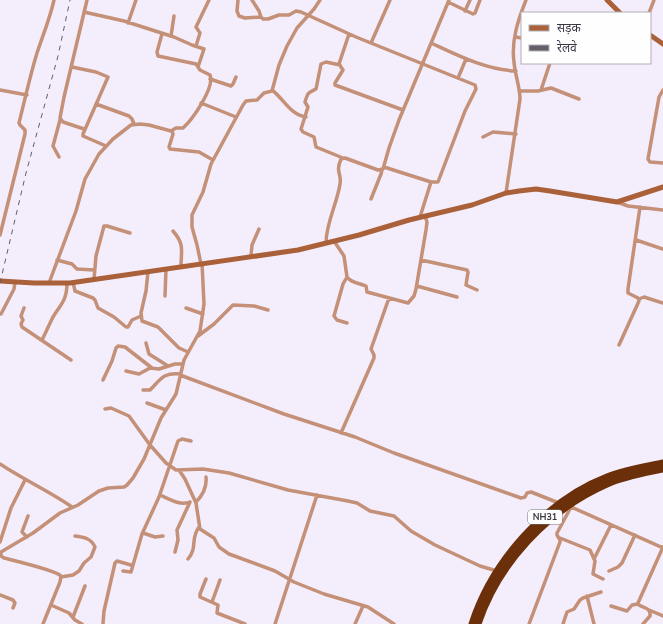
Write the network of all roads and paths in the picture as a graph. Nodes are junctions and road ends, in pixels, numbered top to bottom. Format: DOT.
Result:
graph roads {
  1 [pos="54,0"];
  2 [pos="87,0"];
  3 [pos="136,0"];
  4 [pos="209,0"];
  5 [pos="238,0"];
  6 [pos="252,0"];
  7 [pos="320,0"];
  8 [pos="390,0"];
  9 [pos="470,0"];
  10 [pos="480,0"];
  11 [pos="526,0"];
  12 [pos="654,0"];
  13 [pos="449,1"];
  14 [pos="608,1"];
  15 [pos="465,10"];
  16 [pos="84,12"];
  17 [pos="521,12"];
  18 [pos="619,12"];
  19 [pos="649,12"];
  20 [pos="521,13"];
  21 [pos="308,15"];
  22 [pos="174,16"];
  23 [pos="261,17"];
  24 [pos="128,23"];
  25 [pos="162,34"];
  26 [pos="349,34"];
  27 [pos="171,36"];
  28 [pos="651,36"];
  29 [pos="515,37"];
  30 [pos="521,38"];
  31 [pos="371,43"];
  32 [pos="431,43"];
  33 [pos="663,44"];
  34 [pos="196,46"];
  35 [pos="466,59"];
  36 [pos="422,64"];
  37 [pos="550,64"];
  38 [pos="340,65"];
  39 [pos="72,67"];
  40 [pos="198,68"];
  41 [pos="516,71"];
  42 [pos="236,77"];
  43 [pos="458,78"];
  44 [pos="210,79"];
  45 [pos="0,90"];
  46 [pos="272,90"];
  47 [pos="542,90"];
  48 [pos="520,91"];
  49 [pos="663,91"];
  50 [pos="27,95"];
  51 [pos="579,99"];
  52 [pos="201,103"];
  53 [pos="96,104"];
  54 [pos="404,110"];
  55 [pos="236,117"];
  56 [pos="306,117"];
  57 [pos="60,120"];
  58 [pos="134,124"];
  59 [pos="84,129"];
  60 [pos="172,131"];
  61 [pos="516,134"];
  62 [pos="483,137"];
  63 [pos="106,146"];
  64 [pos="59,156"];
  65 [pos="343,158"];
  66 [pos="213,160"];
  67 [pos="663,163"];
  68 [pos="383,168"];
  69 [pos="431,182"];
  70 [pos="663,187"];
  71 [pos="506,193"];
  72 [pos="371,199"];
  73 [pos="614,202"];
  74 [pos="640,207"];
  75 [pos="663,210"];
  76 [pos="422,216"];
  77 [pos="259,229"];
  78 [pos="173,231"];
  79 [pos="130,233"];
  80 [pos="0,236"];
  81 [pos="636,240"];
  82 [pos="334,241"];
  83 [pos="326,243"];
  84 [pos="663,249"];
  85 [pos="251,256"];
  86 [pos="57,260"];
  87 [pos="421,260"];
  88 [pos="201,264"];
  89 [pos="181,267"];
  90 [pos="166,269"];
  91 [pos="94,270"];
  92 [pos="148,272"];
  93 [pos="347,276"];
  94 [pos="94,279"];
  95 [pos="0,281"];
  96 [pos="15,282"];
  97 [pos="73,282"];
  98 [pos="49,283"];
  99 [pos="67,283"];
  100 [pos="417,286"];
  101 [pos="477,290"];
  102 [pos="165,296"];
  103 [pos="457,297"];
  104 [pos="389,298"];
  105 [pos="639,299"];
  106 [pos="663,303"];
  107 [pos="24,308"];
  108 [pos="186,308"];
  109 [pos="268,310"];
  110 [pos="1,314"];
  111 [pos="203,314"];
  112 [pos="141,316"];
  113 [pos="347,323"];
  114 [pos="197,337"];
  115 [pos="42,340"];
  116 [pos="146,343"];
  117 [pos="619,345"];
  118 [pos="188,352"];
  119 [pos="71,360"];
  120 [pos="182,364"];
  121 [pos="168,366"];
  122 [pos="152,368"];
  123 [pos="126,371"];
  124 [pos="180,375"];
  125 [pos="103,380"];
  126 [pos="143,390"];
  127 [pos="147,404"];
  128 [pos="105,408"];
  129 [pos="166,410"];
  130 [pos="341,433"];
  131 [pos="191,441"];
  132 [pos="150,445"];
  133 [pos="663,462"];
  134 [pos="0,464"];
  135 [pos="170,466"];
  136 [pos="663,469"];
  137 [pos="179,470"];
  138 [pos="206,477"];
  139 [pos="25,480"];
  140 [pos="160,495"];
  141 [pos="317,495"];
  142 [pos="193,498"];
  143 [pos="190,502"];
  144 [pos="196,502"];
  145 [pos="566,505"];
  146 [pos="72,507"];
  147 [pos="28,516"];
  148 [pos="611,525"];
  149 [pos="199,527"];
  150 [pos="143,533"];
  151 [pos="634,535"];
  152 [pos="75,536"];
  153 [pos="163,536"];
  154 [pos="27,537"];
  155 [pos="560,538"];
  156 [pos="0,542"];
  157 [pos="663,548"];
  158 [pos="175,552"];
  159 [pos="1,553"];
  160 [pos="188,559"];
  161 [pos="594,559"];
  162 [pos="133,565"];
  163 [pos="123,570"];
  164 [pos="497,571"];
  165 [pos="609,571"];
  166 [pos="61,577"];
  167 [pos="289,578"];
  168 [pos="206,579"];
  169 [pos="603,579"];
  170 [pos="220,580"];
  171 [pos="86,586"];
  172 [pos="601,592"];
  173 [pos="0,595"];
  174 [pos="587,596"];
  175 [pos="212,602"];
  176 [pos="638,604"];
  177 [pos="51,605"];
  178 [pos="362,606"];
  179 [pos="611,606"];
  180 [pos="13,608"];
  181 [pos="648,609"];
  182 [pos="663,616"];
  183 [pos="73,617"];
  184 [pos="43,624"];
  185 [pos="82,624"];
  186 [pos="104,624"];
  187 [pos="245,624"];
  188 [pos="274,624"];
  189 [pos="355,624"];
  190 [pos="394,624"];
  191 [pos="472,624"];
  192 [pos="478,624"];
  193 [pos="529,624"];
  194 [pos="563,624"];
  195 [pos="594,624"];
  196 [pos="643,624"];
  1 -- 50 [label="street"];
  2 -- 16 [label="street"];
  3 -- 24 [label="street"];
  4 -- 34 [label="street"];
  5 -- 23 [label="street"];
  6 -- 23 [label="street"];
  7 -- 21 [label="street"];
  8 -- 31 [label="street"];
  9 -- 15 [label="street"];
  10 -- 15 [label="street"];
  11 -- 17 [label="street"];
  12 -- 19 [label="street"];
  13 -- 15 [label="street"];
  13 -- 32 [label="street"];
  14 -- 18 [label="street"];
  16 -- 24 [label="street"];
  16 -- 39 [label="street"];
  20 -- 29 [label="street"];
  21 -- 23 [label="street"];
  21 -- 26 [label="street"];
  21 -- 46 [label="street"];
  22 -- 27 [label="street"];
  24 -- 25 [label="street"];
  25 -- 27 [label="street"];
  25 -- 40 [label="street"];
  26 -- 31 [label="street"];
  26 -- 38 [label="street"];
  27 -- 34 [label="street"];
  28 -- 33 [label="street"];
  29 -- 30 [label="street"];
  29 -- 41 [label="street"];
  31 -- 36 [label="street"];
  32 -- 35 [label="street"];
  32 -- 36 [label="street"];
  34 -- 40 [label="street"];
  35 -- 41 [label="street"];
  35 -- 43 [label="street"];
  36 -- 43 [label="street"];
  36 -- 54 [label="street"];
  37 -- 47 [label="street"];
  38 -- 54 [label="street"];
  38 -- 56 [label="street"];
  39 -- 53 [label="street"];
  39 -- 57 [label="street"];
  40 -- 44 [label="street"];
  41 -- 48 [label="street"];
  42 -- 44 [label="street"];
  43 -- 69 [label="street"];
  44 -- 52 [label="street"];
  45 -- 50 [label="street"];
  46 -- 55 [label="street"];
  46 -- 56 [label="street"];
  47 -- 48 [label="street"];
  47 -- 51 [label="street"];
  48 -- 61 [label="street"];
  49 -- 67 [label="street"];
  50 -- 80 [label="street"];
  52 -- 55 [label="street"];
  52 -- 60 [label="street"];
  53 -- 58 [label="street"];
  53 -- 59 [label="street"];
  54 -- 68 [label="street"];
  55 -- 66 [label="street"];
  56 -- 65 [label="street"];
  57 -- 59 [label="street"];
  57 -- 64 [label="street"];
  58 -- 60 [label="street"];
  58 -- 63 [label="street"];
  59 -- 63 [label="street"];
  60 -- 66 [label="street"];
  61 -- 62 [label="street"];
  61 -- 71 [label="street"];
  63 -- 86 [label="street"];
  65 -- 68 [label="street"];
  65 -- 83 [label="street"];
  66 -- 88 [label="street"];
  68 -- 69 [label="street"];
  68 -- 72 [label="street"];
  69 -- 76 [label="street"];
  70 -- 73 [label="street"];
  71 -- 73 [label="street"];
  71 -- 76 [label="street"];
  73 -- 74 [label="street"];
  74 -- 75 [label="street"];
  74 -- 81 [label="street"];
  76 -- 82 [label="street"];
  76 -- 87 [label="street"];
  77 -- 85 [label="street"];
  78 -- 89 [label="street"];
  79 -- 91 [label="street"];
  81 -- 84 [label="street"];
  81 -- 105 [label="street"];
  82 -- 83 [label="street"];
  82 -- 93 [label="street"];
  83 -- 85 [label="street"];
  85 -- 88 [label="street"];
  86 -- 91 [label="street"];
  86 -- 98 [label="street"];
  87 -- 100 [label="street"];
  87 -- 101 [label="street"];
  88 -- 89 [label="street"];
  88 -- 111 [label="street"];
  89 -- 90 [label="street"];
  90 -- 92 [label="street"];
  90 -- 102 [label="street"];
  91 -- 94 [label="street"];
  92 -- 94 [label="street"];
  92 -- 112 [label="street"];
  93 -- 104 [label="street"];
  93 -- 113 [label="street"];
  94 -- 97 [label="street"];
  95 -- 96 [label="street"];
  96 -- 98 [label="street"];
  96 -- 110 [label="street"];
  97 -- 99 [label="street"];
  97 -- 112 [label="street"];
  98 -- 99 [label="street"];
  99 -- 115 [label="street"];
  100 -- 103 [label="street"];
  100 -- 104 [label="street"];
  104 -- 130 [label="street"];
  105 -- 106 [label="street"];
  105 -- 117 [label="street"];
  107 -- 115 [label="street"];
  108 -- 111 [label="street"];
  109 -- 114 [label="street"];
  111 -- 114 [label="street"];
  112 -- 118 [label="street"];
  114 -- 118 [label="street"];
  115 -- 119 [label="street"];
  116 -- 121 [label="street"];
  118 -- 120 [label="street"];
  120 -- 121 [label="street"];
  120 -- 124 [label="street"];
  121 -- 122 [label="street"];
  122 -- 123 [label="street"];
  122 -- 125 [label="street"];
  124 -- 126 [label="street"];
  124 -- 129 [label="street"];
  124 -- 130 [label="street"];
  127 -- 129 [label="street"];
  128 -- 132 [label="street"];
  129 -- 132 [label="street"];
  130 -- 145 [label="street"];
  131 -- 135 [label="street"];
  132 -- 135 [label="street"];
  132 -- 146 [label="street"];
  133 -- 145 [label="highway, NH31"];
  134 -- 139 [label="street"];
  135 -- 137 [label="street"];
  135 -- 140 [label="street"];
  136 -- 145 [label="highway, NH31"];
  137 -- 141 [label="street"];
  137 -- 142 [label="street"];
  138 -- 144 [label="street"];
  139 -- 146 [label="street"];
  139 -- 156 [label="street"];
  140 -- 143 [label="street"];
  140 -- 150 [label="street"];
  141 -- 164 [label="street"];
  141 -- 167 [label="street"];
  142 -- 143 [label="street"];
  142 -- 144 [label="street"];
  143 -- 158 [label="street"];
  144 -- 149 [label="street"];
  145 -- 148 [label="street"];
  145 -- 155 [label="street"];
  145 -- 164 [label="highway, NH31"];
  145 -- 192 [label="highway, NH31"];
  146 -- 154 [label="street"];
  147 -- 154 [label="street"];
  148 -- 151 [label="street"];
  148 -- 161 [label="street"];
  149 -- 160 [label="street"];
  149 -- 167 [label="street"];
  150 -- 153 [label="street"];
  150 -- 162 [label="street"];
  151 -- 157 [label="street"];
  151 -- 165 [label="street"];
  152 -- 166 [label="street"];
  154 -- 159 [label="street"];
  155 -- 161 [label="street"];
  155 -- 193 [label="street"];
  157 -- 176 [label="street"];
  159 -- 166 [label="street"];
  161 -- 169 [label="street"];
  162 -- 163 [label="street"];
  162 -- 186 [label="street"];
  164 -- 191 [label="highway, NH31"];
  166 -- 177 [label="street"];
  167 -- 178 [label="street"];
  167 -- 188 [label="street"];
  168 -- 175 [label="street"];
  170 -- 175 [label="street"];
  171 -- 183 [label="street"];
  172 -- 174 [label="street"];
  173 -- 180 [label="street"];
  174 -- 194 [label="street"];
  174 -- 195 [label="street"];
  175 -- 187 [label="street"];
  176 -- 179 [label="street"];
  176 -- 181 [label="street"];
  177 -- 183 [label="street"];
  177 -- 184 [label="street"];
  178 -- 189 [label="street"];
  178 -- 190 [label="street"];
  181 -- 182 [label="street"];
  181 -- 196 [label="street"];
  183 -- 185 [label="street"];
}
